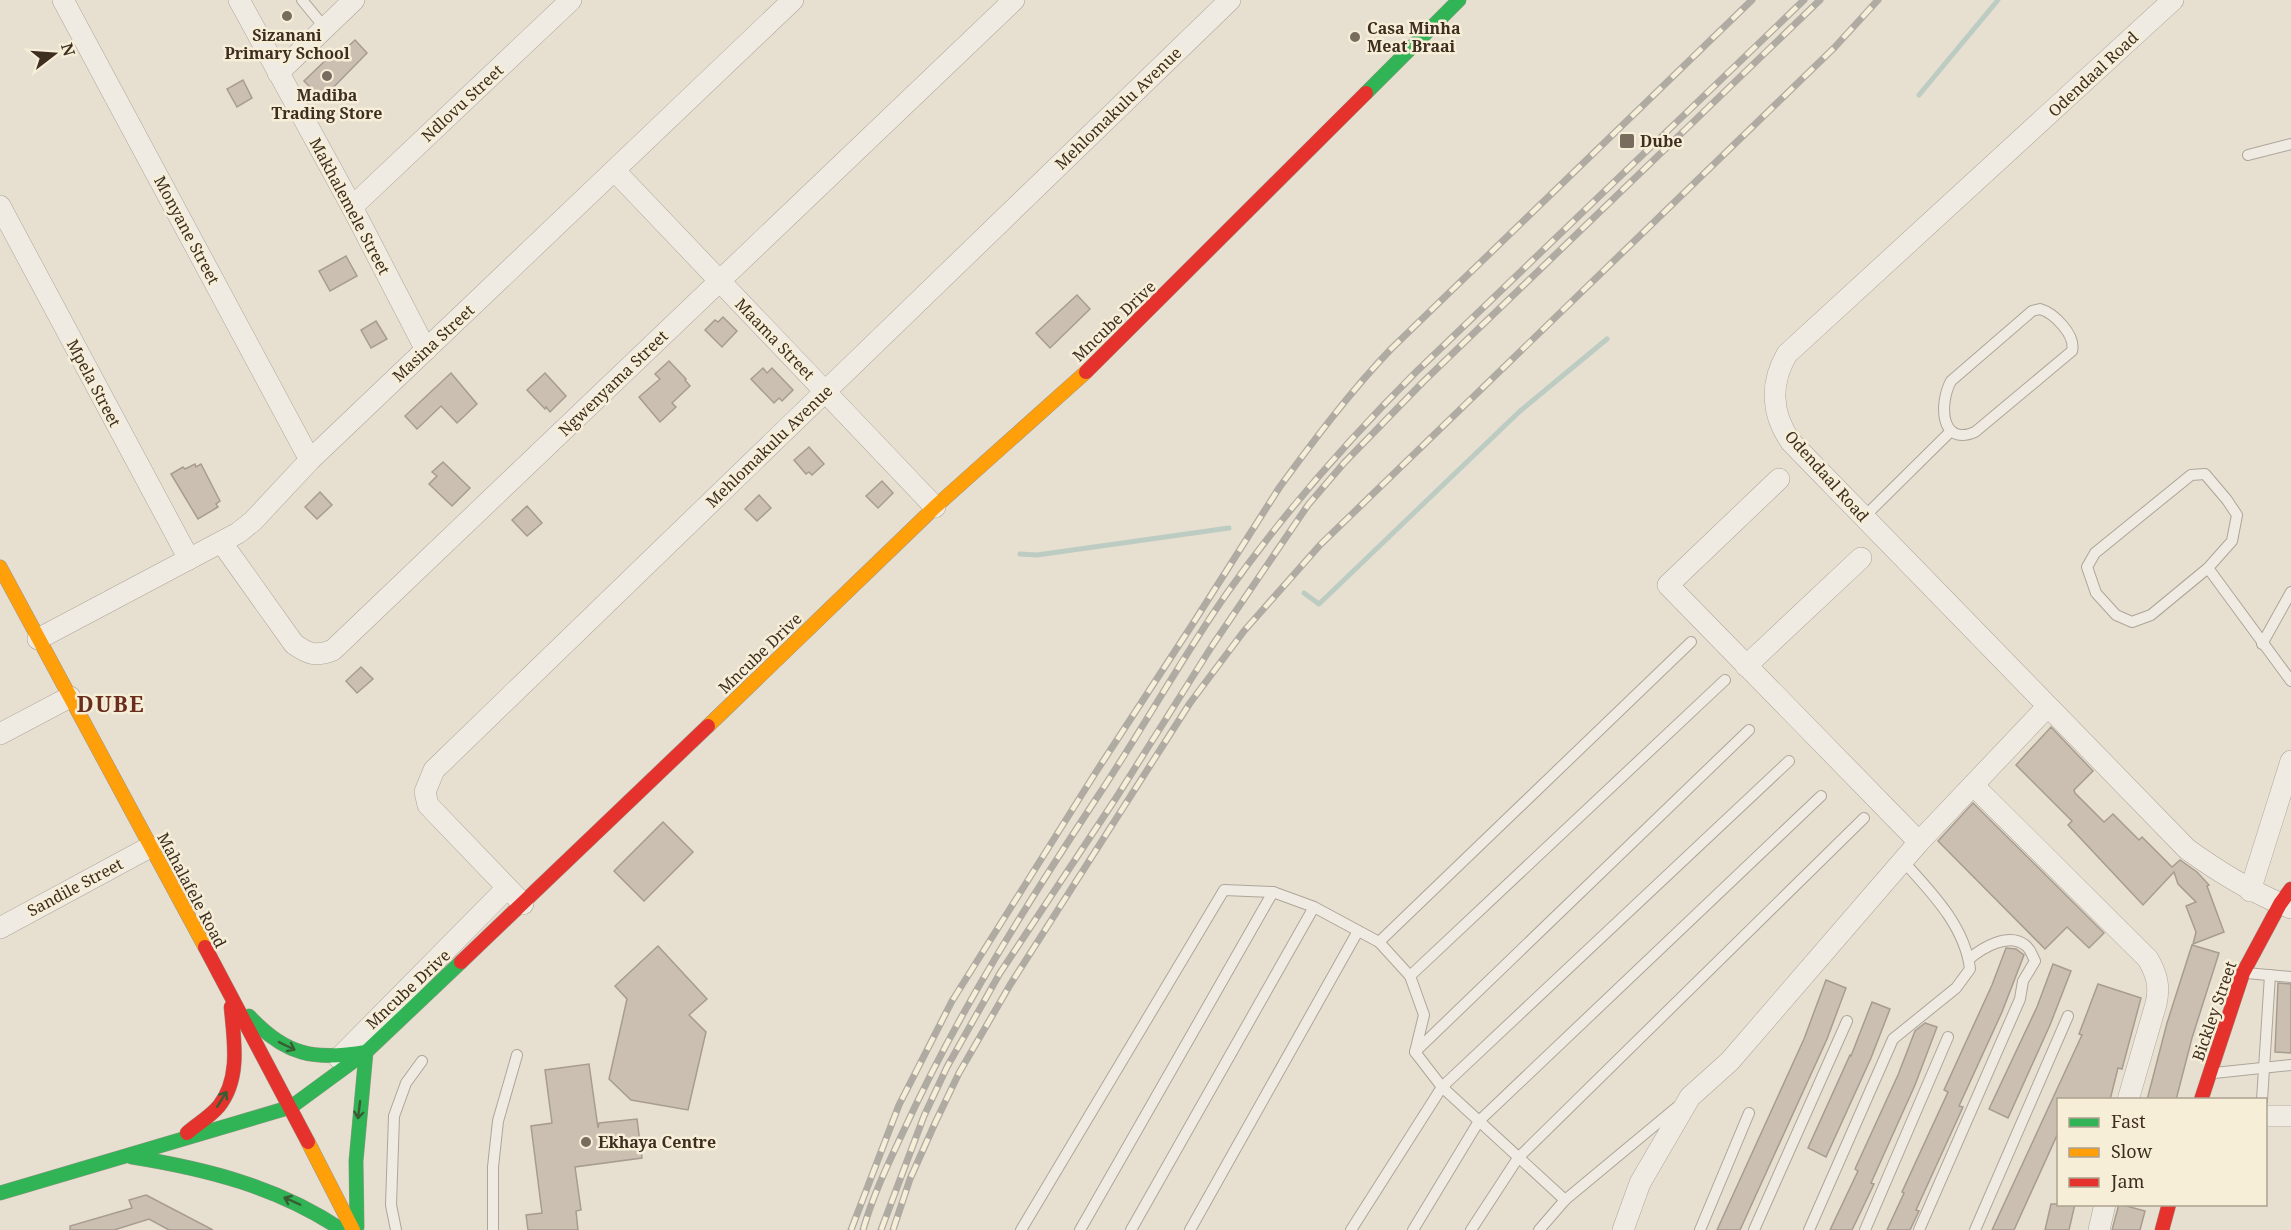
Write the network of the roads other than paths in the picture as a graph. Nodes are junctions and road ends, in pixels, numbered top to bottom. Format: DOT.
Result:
graph roads {
  1 [pos="63,0"];
  2 [pos="239,0"];
  3 [pos="302,0"];
  4 [pos="354,0"];
  5 [pos="571,0"];
  6 [pos="793,0"];
  7 [pos="1014,0"];
  8 [pos="1459,0"];
  9 [pos="2173,0"];
  10 [pos="1220,3"];
  11 [pos="325,28"];
  12 [pos="278,73"];
  13 [pos="2291,144"];
  14 [pos="2248,155"];
  15 [pos="615,171"];
  16 [pos="0,206"];
  17 [pos="352,207"];
  18 [pos="719,282"];
  19 [pos="426,350"];
  20 [pos="826,392"];
  21 [pos="1951,431"];
  22 [pos="310,460"];
  23 [pos="1779,479"];
  24 [pos="935,507"];
  25 [pos="1864,517"];
  26 [pos="222,543"];
  27 [pos="1861,558"];
  28 [pos="189,559"];
  29 [pos="0,567"];
  30 [pos="2208,568"];
  31 [pos="2291,592"];
  32 [pos="39,639"];
  33 [pos="1691,642"];
  34 [pos="2262,644"];
  35 [pos="1746,666"];
  36 [pos="1725,680"];
  37 [pos="2291,681"];
  38 [pos="70,697"];
  39 [pos="2047,707"];
  40 [pos="1749,730"];
  41 [pos="0,734"];
  42 [pos="1789,760"];
  43 [pos="2291,761"];
  44 [pos="1973,785"];
  45 [pos="1821,796"];
  46 [pos="1864,818"];
  47 [pos="1919,842"];
  48 [pos="150,847"];
  49 [pos="1902,861"];
  50 [pos="507,888"];
  51 [pos="2250,891"];
  52 [pos="1273,892"];
  53 [pos="2287,900"];
  54 [pos="523,904"];
  55 [pos="1314,907"];
  56 [pos="0,928"];
  57 [pos="1358,931"];
  58 [pos="1379,942"];
  59 [pos="1969,959"];
  60 [pos="2242,973"];
  61 [pos="1410,975"];
  62 [pos="2270,975"];
  63 [pos="2291,977"];
  64 [pos="229,993"];
  65 [pos="2068,1016"];
  66 [pos="1847,1021"];
  67 [pos="1948,1037"];
  68 [pos="366,1052"];
  69 [pos="1415,1052"];
  70 [pos="517,1055"];
  71 [pos="339,1058"];
  72 [pos="422,1061"];
  73 [pos="2291,1065"];
  74 [pos="2265,1068"];
  75 [pos="2210,1074"];
  76 [pos="1442,1087"];
  77 [pos="1690,1097"];
  78 [pos="2129,1098"];
  79 [pos="2202,1098"];
  80 [pos="2262,1098"];
  81 [pos="291,1107"];
  82 [pos="1749,1113"];
  83 [pos="2267,1116"];
  84 [pos="2291,1116"];
  85 [pos="1479,1121"];
  86 [pos="180,1139"];
  87 [pos="122,1156"];
  88 [pos="1518,1158"];
  89 [pos="0,1194"];
  90 [pos="1565,1200"];
  91 [pos="2105,1206"];
  92 [pos="2168,1206"];
  93 [pos="342,1230"];
  94 [pos="356,1230"];
  95 [pos="396,1230"];
  96 [pos="493,1230"];
  97 [pos="1021,1230"];
  98 [pos="1080,1230"];
  99 [pos="1131,1230"];
  100 [pos="1190,1230"];
  101 [pos="1351,1230"];
  102 [pos="1413,1230"];
  103 [pos="1471,1230"];
  104 [pos="1539,1230"];
  105 [pos="1623,1230"];
  106 [pos="1700,1230"];
  107 [pos="1754,1230"];
  108 [pos="1809,1230"];
  109 [pos="1864,1230"];
  110 [pos="1919,1230"];
  111 [pos="1975,1230"];
  112 [pos="2099,1230"];
  113 [pos="2162,1230"];
  1 -- 22 [label="street, Monyane Street"];
  2 -- 12 [label="street, Makhalemele Street"];
  3 -- 11 [label="lane"];
  4 -- 11 [label="street"];
  5 -- 17 [label="street, Ndlovu Street"];
  6 -- 15 [label="street, Masina Street"];
  7 -- 18 [label="street, Ngwenyama Street"];
  8 -- 24 [label="street, Mncube Drive"];
  9 -- 25 [label="street, Odendaal Road"];
  10 -- 20 [label="street, Mehlomakulu Avenue"];
  11 -- 12 [label="street"];
  12 -- 17 [label="street, Makhalemele Street"];
  13 -- 14 [label="lane"];
  15 -- 18 [label="street, Maama Street"];
  15 -- 19 [label="street, Masina Street"];
  16 -- 28 [label="street, Mpela Street"];
  17 -- 19 [label="street, Makhalemele Street"];
  18 -- 20 [label="street, Maama Street"];
  18 -- 26 [label="street, Ngwenyama Street"];
  19 -- 22 [label="street, Masina Street"];
  20 -- 24 [label="street, Maama Street"];
  20 -- 50 [label="street, Mehlomakulu Avenue"];
  21 -- 21 [label="lane"];
  21 -- 25 [label="lane"];
  22 -- 26 [label="street, Masina Street"];
  23 -- 35 [label="street"];
  24 -- 54 [label="street, Mncube Drive"];
  25 -- 39 [label="street, Odendaal Road"];
  26 -- 28 [label="street, Masina Street"];
  27 -- 35 [label="street"];
  28 -- 32 [label="street, Masina Street"];
  29 -- 32 [label="street, Mahalafele Road"];
  30 -- 30 [label="lane"];
  30 -- 34 [label="lane"];
  31 -- 34 [label="lane"];
  32 -- 38 [label="street, Mahalafele Road"];
  33 -- 58 [label="lane"];
  34 -- 37 [label="lane"];
  35 -- 47 [label="street"];
  36 -- 61 [label="lane"];
  38 -- 41 [label="street"];
  38 -- 48 [label="street, Mahalafele Road"];
  39 -- 44 [label="street"];
  39 -- 51 [label="street, Odendaal Road"];
  40 -- 69 [label="lane"];
  42 -- 76 [label="lane"];
  43 -- 51 [label="street"];
  44 -- 47 [label="street"];
  44 -- 78 [label="street"];
  45 -- 85 [label="lane"];
  46 -- 88 [label="lane"];
  47 -- 49 [label="street"];
  48 -- 56 [label="street, Sandile Street"];
  48 -- 64 [label="street, Mahalafele Road"];
  49 -- 59 [label="lane"];
  49 -- 77 [label="street"];
  50 -- 54 [label="street, Mehlomakulu Avenue"];
  50 -- 71 [label="street"];
  51 -- 53 [label="street, Odendaal Road"];
  52 -- 55 [label="lane"];
  52 -- 97 [label="lane"];
  52 -- 98 [label="lane"];
  53 -- 60 [label="street, Bickley Street"];
  54 -- 68 [label="street, Mncube Drive"];
  55 -- 57 [label="lane"];
  55 -- 99 [label="lane"];
  57 -- 58 [label="lane"];
  57 -- 100 [label="lane"];
  58 -- 61 [label="lane"];
  59 -- 108 [label="lane"];
  59 -- 110 [label="lane"];
  60 -- 62 [label="lane"];
  60 -- 75 [label="street, Bickley Street"];
  61 -- 69 [label="lane"];
  62 -- 63 [label="lane"];
  62 -- 74 [label="lane"];
  64 -- 71 [label="street, one-way"];
  64 -- 81 [label="street, Mahalafele Road"];
  86 -- 64 [label="street, one-way"];
  65 -- 111 [label="lane"];
  66 -- 107 [label="lane"];
  67 -- 109 [label="lane"];
  68 -- 71 [label="street"];
  68 -- 81 [label="street, Mncube Drive"];
  68 -- 94 [label="street, one-way"];
  69 -- 76 [label="lane"];
  70 -- 96 [label="lane"];
  72 -- 95 [label="lane"];
  73 -- 74 [label="lane"];
  74 -- 75 [label="lane"];
  74 -- 80 [label="lane"];
  75 -- 79 [label="street, Bickley Street"];
  76 -- 85 [label="lane"];
  76 -- 101 [label="lane"];
  77 -- 90 [label="lane"];
  77 -- 105 [label="street"];
  81 -- 86 [label="street, Mncube Drive"];
  81 -- 94 [label="street, Mahalafele Road"];
  82 -- 106 [label="lane"];
  83 -- 84 [label="street"];
  85 -- 88 [label="lane"];
  85 -- 102 [label="lane"];
  86 -- 87 [label="street, Mncube Drive"];
  87 -- 89 [label="street, Mncube Drive"];
  93 -- 87 [label="street, one-way"];
  88 -- 90 [label="lane"];
  88 -- 103 [label="lane"];
  90 -- 104 [label="lane"];
  91 -- 112 [label="street"];
  92 -- 113 [label="street"];
}
